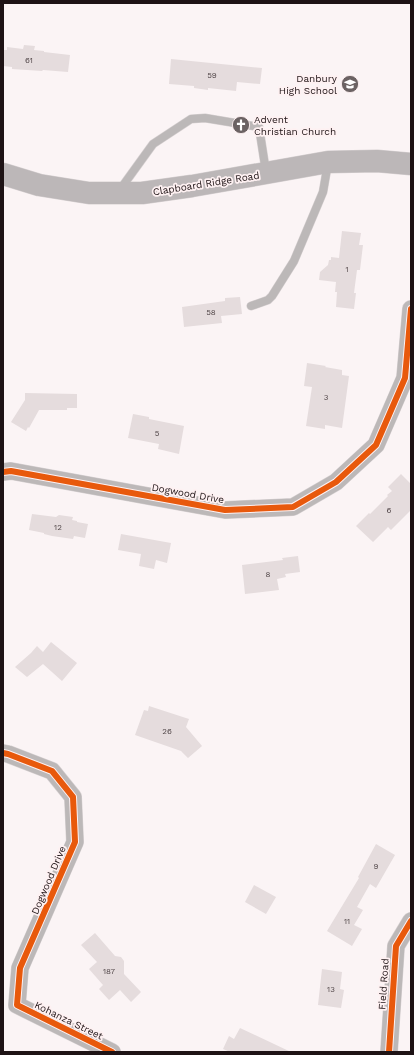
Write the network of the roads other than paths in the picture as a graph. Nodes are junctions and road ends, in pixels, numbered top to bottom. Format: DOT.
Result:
graph roads {
  1 [pos="328,162"];
  2 [pos="411,164"];
  3 [pos="3,174"];
  4 [pos="266,174"];
  5 [pos="117,193"];
  6 [pos="251,306"];
  7 [pos="411,309"];
  8 [pos="3,472"];
  9 [pos="3,753"];
  10 [pos="411,921"];
  11 [pos="17,1005"];
  12 [pos="112,1052"];
  13 [pos="389,1052"];
  1 -- 2 [label="main road, Clapboard Ridge Road"];
  1 -- 4 [label="main road, Clapboard Ridge Road"];
  1 -- 6 [label="lane"];
  3 -- 5 [label="main road, Clapboard Ridge Road"];
  4 -- 5 [label="main road, Clapboard Ridge Road"];
  4 -- 5 [label="lane"];
  7 -- 8 [label="street, Dogwood Drive"];
  9 -- 11 [label="street, Dogwood Drive"];
  10 -- 13 [label="street, Field Road"];
  11 -- 12 [label="street, Kohanza Street"];
}
